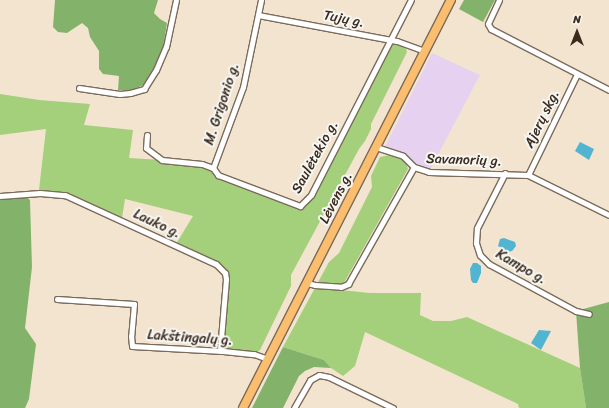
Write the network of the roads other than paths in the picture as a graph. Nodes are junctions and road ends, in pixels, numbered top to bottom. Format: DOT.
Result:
graph roads {
  1 [pos="176,0"];
  2 [pos="261,0"];
  3 [pos="411,0"];
  4 [pos="451,0"];
  5 [pos="499,0"];
  6 [pos="258,14"];
  7 [pos="391,40"];
  8 [pos="425,51"];
  9 [pos="577,74"];
  10 [pos="79,88"];
  11 [pos="609,90"];
  12 [pos="147,135"];
  13 [pos="376,147"];
  14 [pos="414,167"];
  15 [pos="213,168"];
  16 [pos="505,173"];
  17 [pos="528,175"];
  18 [pos="0,196"];
  19 [pos="609,215"];
  20 [pos="307,283"];
  21 [pos="57,299"];
  22 [pos="589,314"];
  23 [pos="220,351"];
  24 [pos="268,359"];
  25 [pos="243,408"];
  26 [pos="294,408"];
  27 [pos="393,408"];
  1 -- 10 [label="street"];
  2 -- 6 [label="street, M. Grigonio g."];
  3 -- 7 [label="street, Saulėtekio g."];
  4 -- 8 [label="main road, Lėvens g."];
  5 -- 9 [label="street"];
  6 -- 7 [label="street, Tujų g."];
  6 -- 15 [label="street, M. Grigonio g."];
  7 -- 8 [label="street, Tujų g."];
  7 -- 15 [label="street, Saulėtekio g."];
  8 -- 13 [label="main road, Lėvens g."];
  9 -- 11 [label="street"];
  9 -- 17 [label="street, Ajerų skg."];
  12 -- 15 [label="street, Saulėtekio g."];
  13 -- 14 [label="street"];
  13 -- 20 [label="main road, Lėvens g."];
  14 -- 16 [label="street, Savanorių g."];
  14 -- 20 [label="street, Savanorių g."];
  16 -- 17 [label="street, Savanorių g."];
  16 -- 22 [label="street, Kampo g."];
  17 -- 19 [label="street, Savanorių g."];
  18 -- 23 [label="street, Lauko g."];
  20 -- 24 [label="main road, Lėvens g."];
  21 -- 23 [label="street, Lakštingalų g."];
  23 -- 24 [label="street, Lakštingalų g."];
  24 -- 25 [label="main road, Lėvens g."];
  26 -- 27 [label="street"];
}
